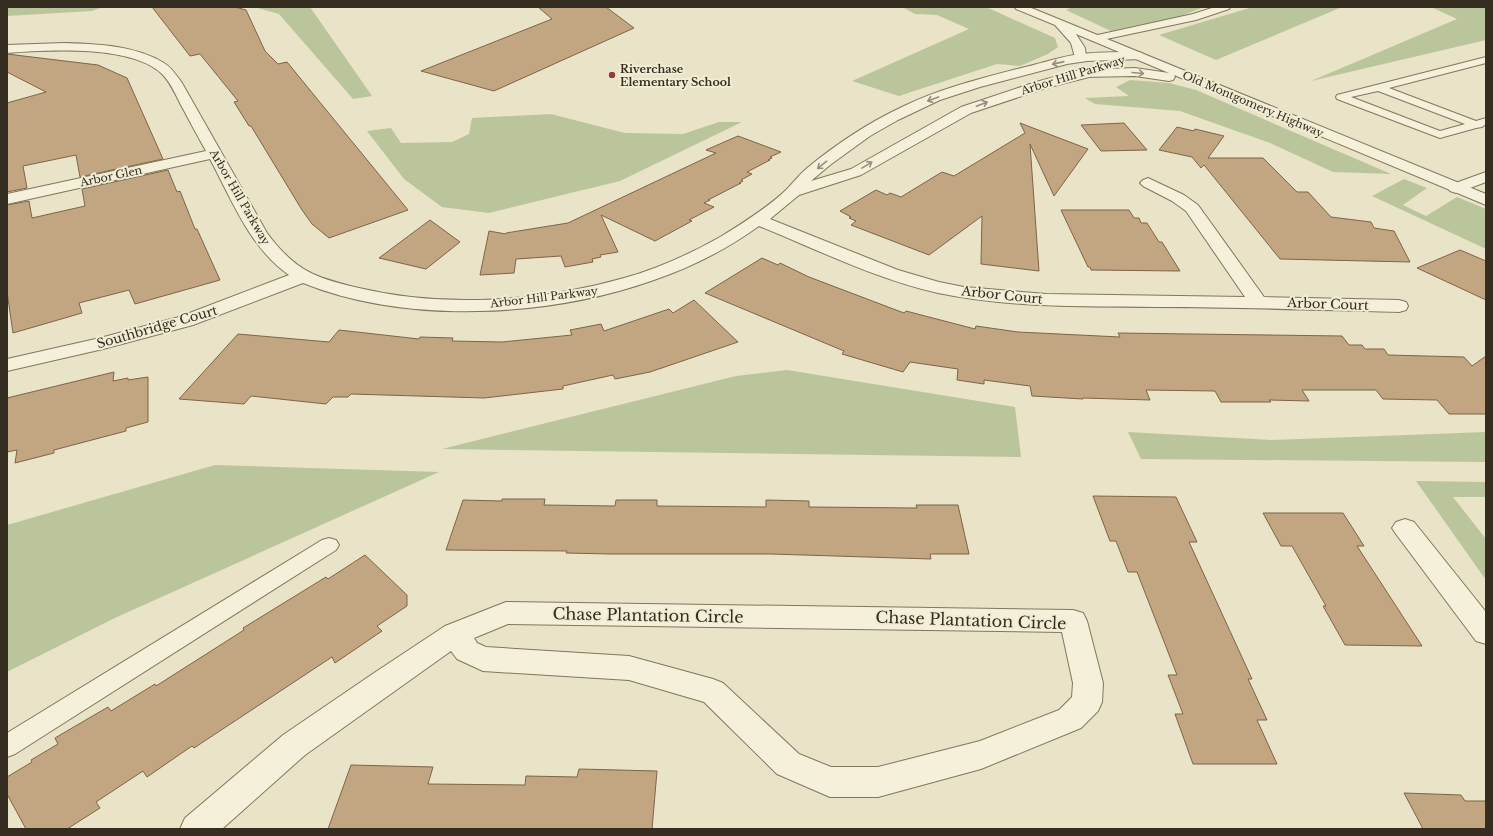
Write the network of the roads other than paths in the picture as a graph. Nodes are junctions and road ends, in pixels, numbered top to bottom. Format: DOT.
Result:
graph roads {
  1 [pos="1020,7"];
  2 [pos="1225,7"];
  3 [pos="1053,20"];
  4 [pos="1097,38"];
  5 [pos="124,40"];
  6 [pos="7,49"];
  7 [pos="102,50"];
  8 [pos="1138,56"];
  9 [pos="1080,58"];
  10 [pos="1486,60"];
  11 [pos="1085,74"];
  12 [pos="1377,88"];
  13 [pos="1218,89"];
  14 [pos="1486,121"];
  15 [pos="1475,124"];
  16 [pos="1486,128"];
  17 [pos="215,153"];
  18 [pos="1486,177"];
  19 [pos="1148,183"];
  20 [pos="1456,188"];
  21 [pos="792,193"];
  22 [pos="7,199"];
  23 [pos="1486,200"];
  24 [pos="758,220"];
  25 [pos="304,276"];
  26 [pos="1258,302"];
  27 [pos="1399,306"];
  28 [pos="7,365"];
  29 [pos="1405,528"];
  30 [pos="329,545"];
  31 [pos="1478,613"];
  32 [pos="1486,633"];
  33 [pos="455,634"];
  34 [pos="7,746"];
  35 [pos="197,829"];
  1 -- 3 [label="street, Old Montgomery Highway"];
  2 -- 4 [label="street"];
  3 -- 4 [label="street, Old Montgomery Highway"];
  3 -- 9 [label="street"];
  4 -- 8 [label="street, Old Montgomery Highway"];
  5 -- 7 [label="street"];
  6 -- 7 [label="street, Arbor Hill Parkway"];
  7 -- 17 [label="street, Arbor Hill Parkway"];
  8 -- 9 [label="street, Arbor Hill Parkway"];
  8 -- 11 [label="street, Arbor Hill Parkway"];
  8 -- 13 [label="street, Old Montgomery Highway"];
  9 -- 21 [label="street, Arbor Hill Parkway, one-way"];
  10 -- 12 [label="lane"];
  11 -- 13 [label="street, one-way"];
  21 -- 11 [label="street, Arbor Hill Parkway, one-way"];
  12 -- 15 [label="lane"];
  12 -- 15 [label="lane"];
  13 -- 20 [label="street, Old Montgomery Highway"];
  14 -- 15 [label="lane"];
  15 -- 16 [label="lane"];
  17 -- 22 [label="street, Arbor Glen"];
  17 -- 25 [label="street, Arbor Hill Parkway"];
  18 -- 20 [label="street"];
  19 -- 26 [label="street"];
  20 -- 23 [label="street, Old Montgomery Highway"];
  21 -- 24 [label="street, Arbor Hill Parkway"];
  24 -- 25 [label="street, Arbor Hill Parkway"];
  24 -- 26 [label="street, Arbor Court"];
  25 -- 28 [label="street, Southbridge Court"];
  26 -- 27 [label="street, Arbor Court"];
  29 -- 31 [label="street"];
  30 -- 34 [label="lane"];
  31 -- 32 [label="street"];
  33 -- 33 [label="street, Chase Plantation Circle"];
  33 -- 35 [label="street, Chase Plantation Circle"];
}
